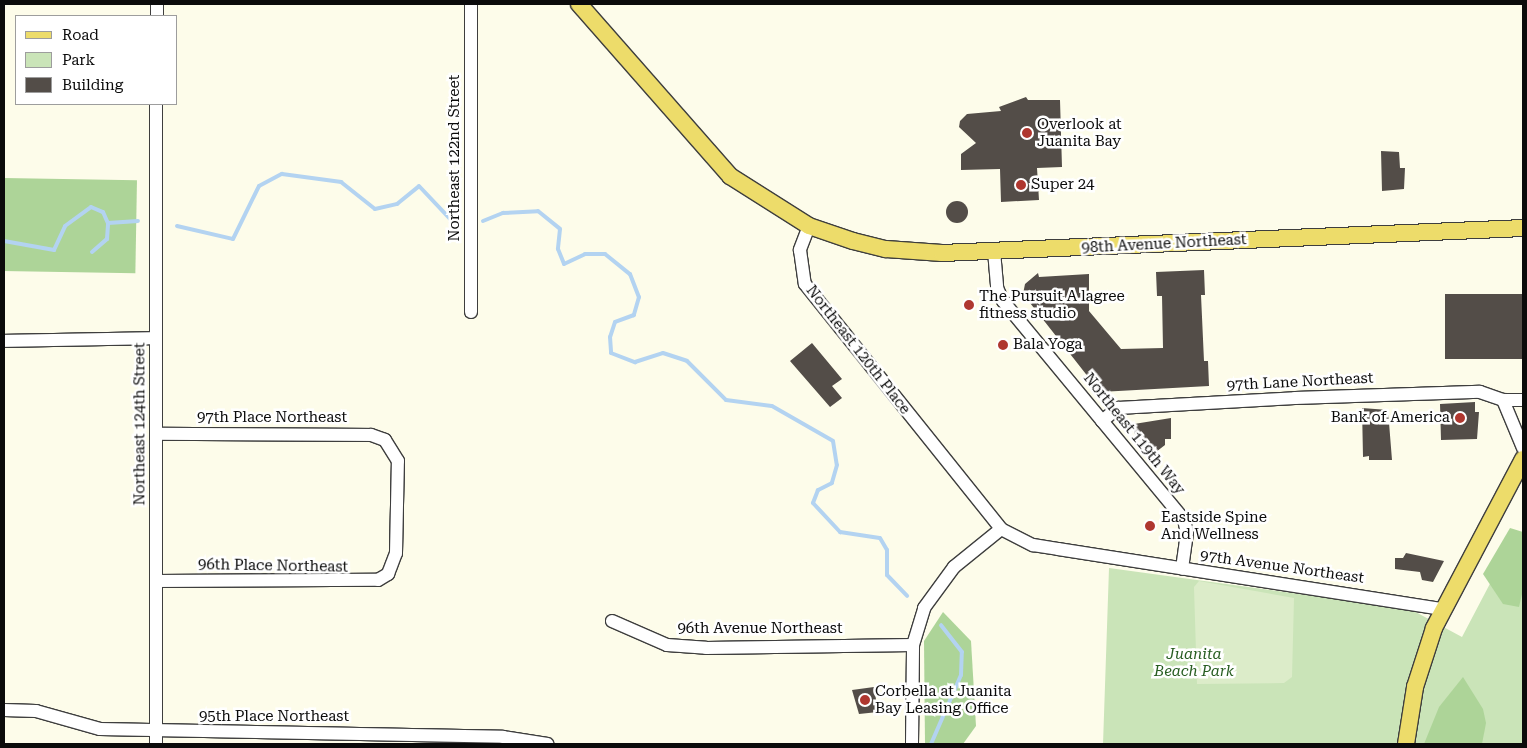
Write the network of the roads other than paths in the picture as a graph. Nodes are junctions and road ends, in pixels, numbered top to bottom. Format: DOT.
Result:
graph roads {
  1 [pos="471,4"];
  2 [pos="579,4"];
  3 [pos="156,105"];
  4 [pos="809,226"];
  5 [pos="1523,228"];
  6 [pos="994,252"];
  7 [pos="471,312"];
  8 [pos="156,338"];
  9 [pos="4,341"];
  10 [pos="1503,400"];
  11 [pos="1523,400"];
  12 [pos="1102,421"];
  13 [pos="156,434"];
  14 [pos="1523,448"];
  15 [pos="1523,459"];
  16 [pos="1001,529"];
  17 [pos="1182,569"];
  18 [pos="388,574"];
  19 [pos="156,581"];
  20 [pos="1442,609"];
  21 [pos="612,621"];
  22 [pos="913,645"];
  23 [pos="4,710"];
  24 [pos="156,738"];
  25 [pos="547,744"];
  26 [pos="912,744"];
  27 [pos="1406,744"];
  1 -- 7 [label="street, Northeast 122nd Street"];
  2 -- 4 [label="main road"];
  3 -- 8 [label="street, Northeast 124th Street"];
  4 -- 6 [label="main road, 98th Avenue Northeast"];
  4 -- 16 [label="street, Northeast 120th Place"];
  5 -- 6 [label="main road, 98th Avenue Northeast"];
  6 -- 12 [label="street, Northeast 119th Way"];
  8 -- 9 [label="street"];
  8 -- 13 [label="street, Northeast 124th Street"];
  10 -- 11 [label="street, 97th Lane Northeast"];
  10 -- 12 [label="street, 97th Lane Northeast"];
  10 -- 14 [label="street"];
  12 -- 17 [label="street, Northeast 119th Way"];
  13 -- 18 [label="street, 97th Place Northeast"];
  13 -- 19 [label="street, Northeast 124th Street"];
  15 -- 20 [label="main road"];
  16 -- 17 [label="street, 97th Avenue Northeast"];
  16 -- 22 [label="street"];
  17 -- 20 [label="street, 97th Avenue Northeast"];
  18 -- 19 [label="street, 96th Place Northeast"];
  19 -- 24 [label="street, Northeast 124th Street"];
  20 -- 27 [label="main road"];
  21 -- 22 [label="street, 96th Avenue Northeast"];
  22 -- 26 [label="street"];
  23 -- 24 [label="street, 95th Place Northeast"];
  24 -- 25 [label="street, 95th Place Northeast"];
}
